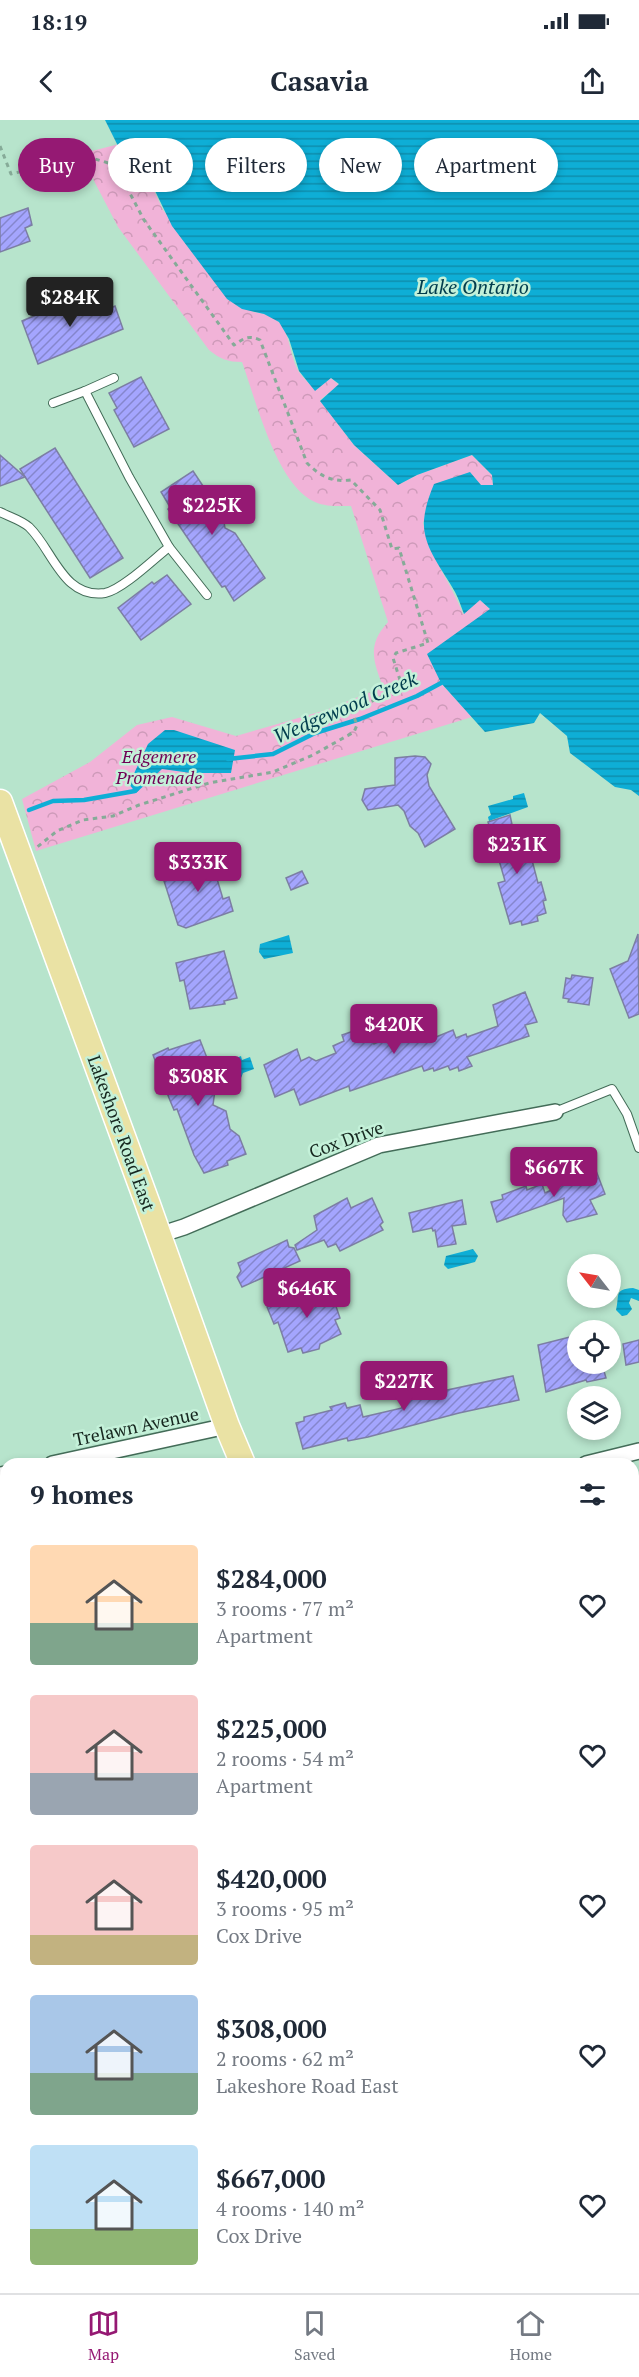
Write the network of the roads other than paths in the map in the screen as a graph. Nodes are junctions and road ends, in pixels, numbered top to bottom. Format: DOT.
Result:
graph roads {
  1 [pos="114,378"];
  2 [pos="85,391"];
  3 [pos="53,403"];
  4 [pos="0,512"];
  5 [pos="169,547"];
  6 [pos="207,595"];
  7 [pos="0,802"];
  8 [pos="555,1112"];
  9 [pos="639,1148"];
  10 [pos="159,1235"];
  11 [pos="227,1426"];
  12 [pos="639,1451"];
  13 [pos="80,1458"];
  14 [pos="240,1458"];
  15 [pos="610,1458"];
  1 -- 2 [label="lane"];
  2 -- 3 [label="lane"];
  2 -- 5 [label="lane"];
  4 -- 5 [label="lane"];
  5 -- 6 [label="lane"];
  7 -- 10 [label="main road, Lakeshore Road East"];
  8 -- 9 [label="lane"];
  8 -- 10 [label="street, Cox Drive"];
  10 -- 11 [label="main road, Lakeshore Road East"];
  11 -- 13 [label="street, Trelawn Avenue"];
  11 -- 14 [label="main road, Lakeshore Road East"];
  12 -- 15 [label="street"];
}
